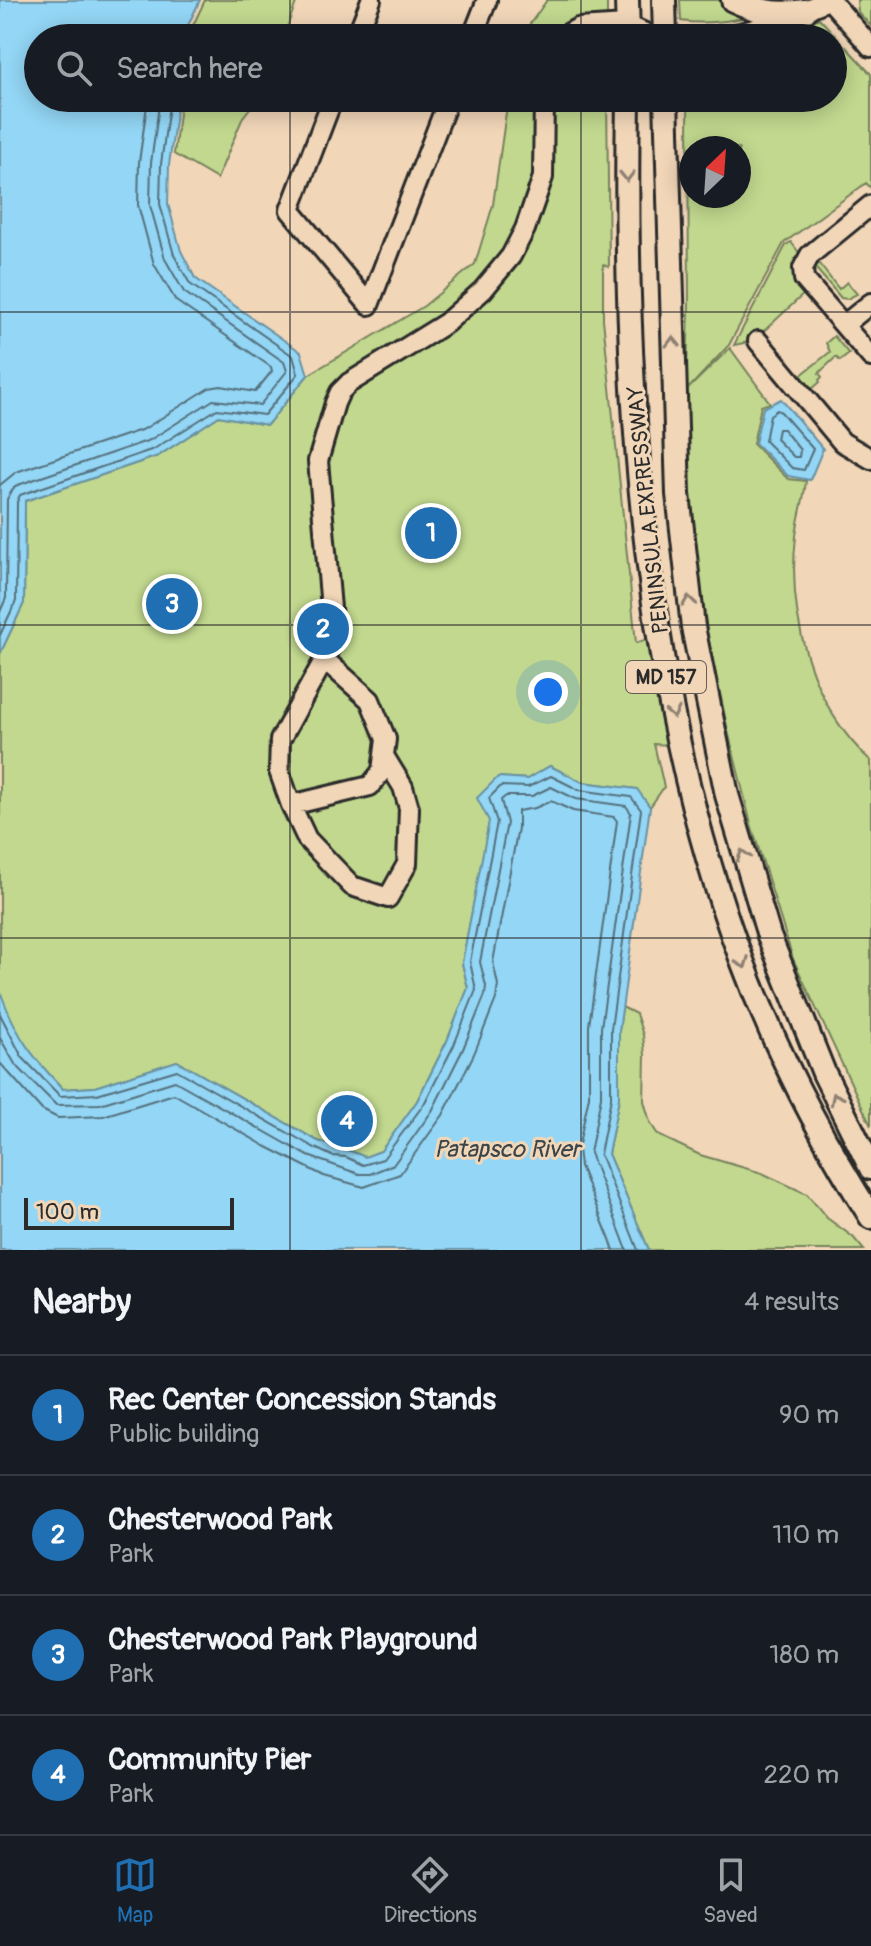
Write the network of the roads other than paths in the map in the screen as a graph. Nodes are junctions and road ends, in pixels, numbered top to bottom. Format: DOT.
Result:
graph roads {
  1 [pos="371,0"];
  2 [pos="487,0"];
  3 [pos="627,0"];
  4 [pos="664,0"];
  5 [pos="733,0"];
  6 [pos="829,0"];
  7 [pos="805,11"];
  8 [pos="362,24"];
  9 [pos="478,24"];
  10 [pos="628,24"];
  11 [pos="665,24"];
  12 [pos="771,24"];
  13 [pos="871,47"];
  14 [pos="328,112"];
  15 [pos="444,112"];
  16 [pos="544,112"];
  17 [pos="628,112"];
  18 [pos="666,112"];
  19 [pos="871,205"];
  20 [pos="871,303"];
  21 [pos="844,325"];
  22 [pos="758,341"];
  23 [pos="871,357"];
  24 [pos="871,459"];
  25 [pos="324,659"];
  26 [pos="384,756"];
  27 [pos="291,805"];
  28 [pos="871,1168"];
  29 [pos="871,1217"];
  1 -- 8 [label="street"];
  2 -- 9 [label="street"];
  3 -- 10 [label="main road"];
  4 -- 11 [label="main road"];
  5 -- 7 [label="main road"];
  6 -- 7 [label="street"];
  6 -- 13 [label="street"];
  7 -- 12 [label="street"];
  14 -- 15 [label="street"];
  16 -- 25 [label="street"];
  17 -- 29 [label="main road, PENINSULA EXPRESSWAY / MD 157, one-way"];
  28 -- 18 [label="main road, PENINSULA EXPRESSWAY / MD 157, one-way"];
  19 -- 21 [label="street"];
  20 -- 21 [label="street"];
  21 -- 23 [label="street"];
  22 -- 24 [label="street"];
  25 -- 26 [label="street"];
  25 -- 27 [label="street"];
  26 -- 27 [label="street"];
  26 -- 27 [label="street"];
}
